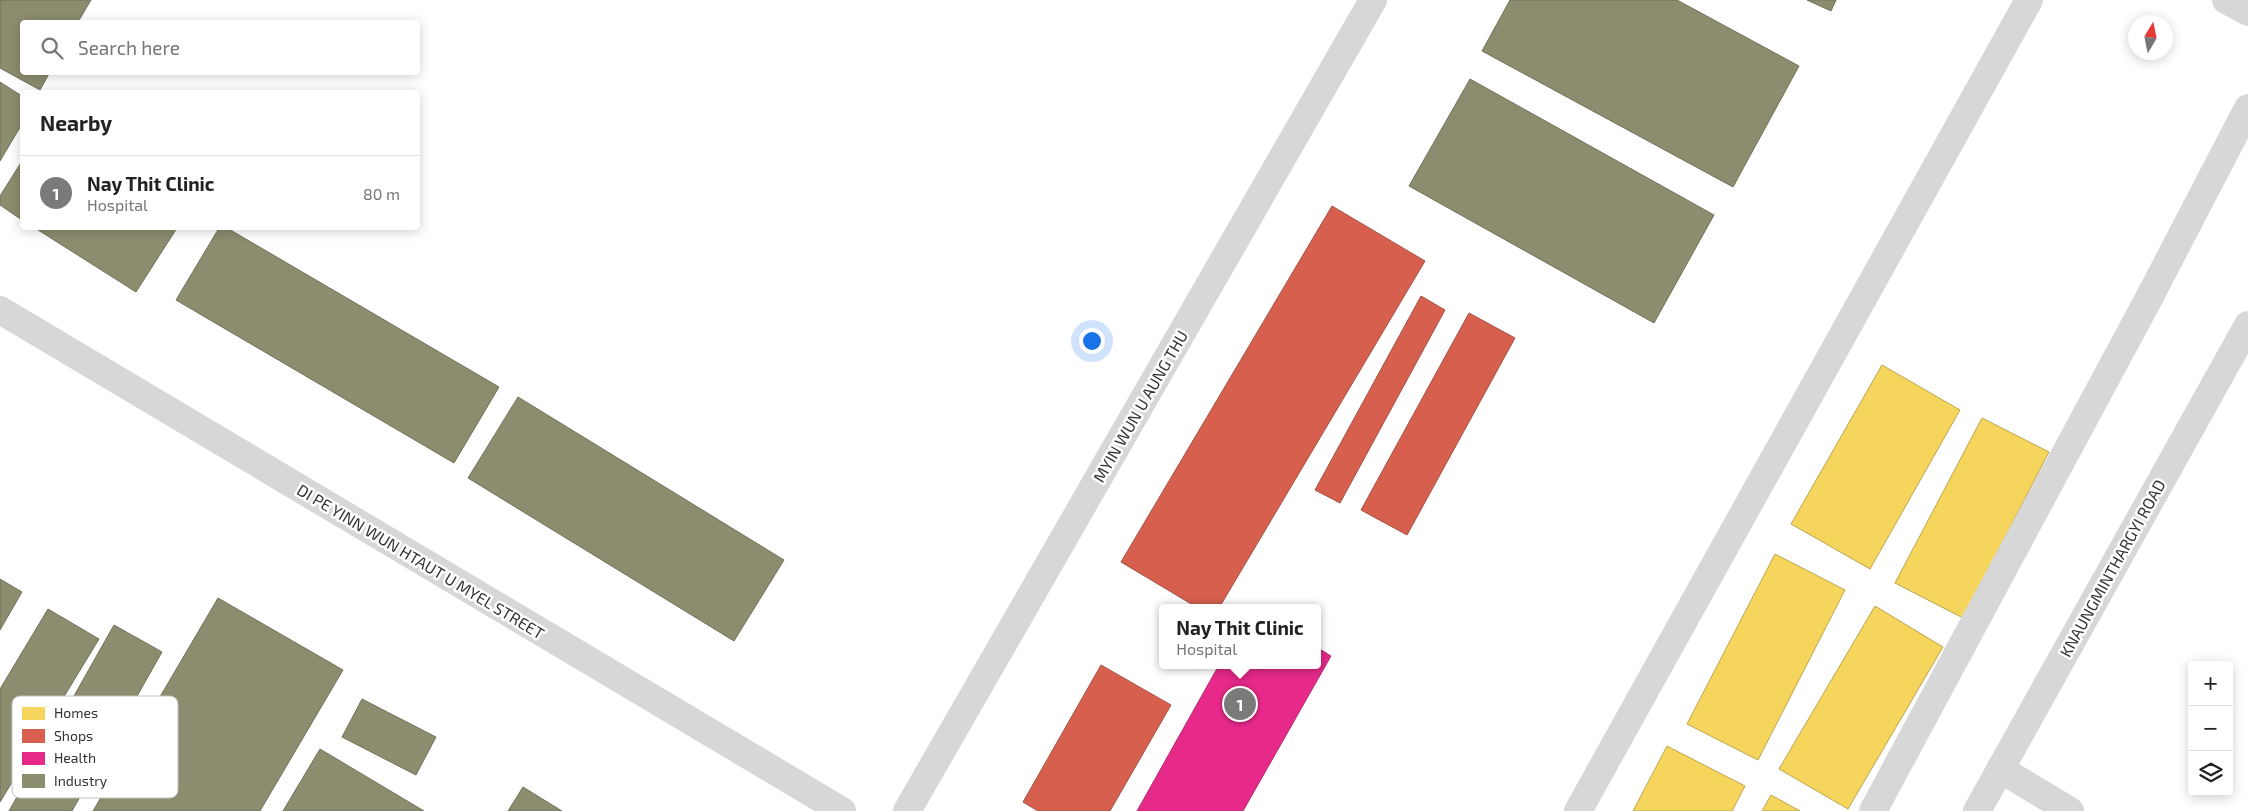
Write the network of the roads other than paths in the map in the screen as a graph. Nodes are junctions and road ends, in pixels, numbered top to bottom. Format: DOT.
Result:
graph roads {
  1 [pos="1373,0"];
  2 [pos="2029,0"];
  3 [pos="2226,0"];
  4 [pos="2248,12"];
  5 [pos="2248,108"];
  6 [pos="0,310"];
  7 [pos="2248,325"];
  8 [pos="2000,769"];
  9 [pos="842,811"];
  10 [pos="906,811"];
  11 [pos="1578,811"];
  12 [pos="1873,811"];
  13 [pos="1977,811"];
  14 [pos="2070,811"];
  1 -- 10 [label="street, MYIN WUN U AUNG THU"];
  2 -- 11 [label="street"];
  3 -- 4 [label="street"];
  5 -- 12 [label="street"];
  6 -- 9 [label="street, DI PE YINN WUN HTAUT U MYEL STREET"];
  7 -- 8 [label="street, KNAUNGMINTHARGYI ROAD"];
  8 -- 13 [label="street, KNAUNGMINTHARGYI ROAD"];
  8 -- 14 [label="street"];
}
